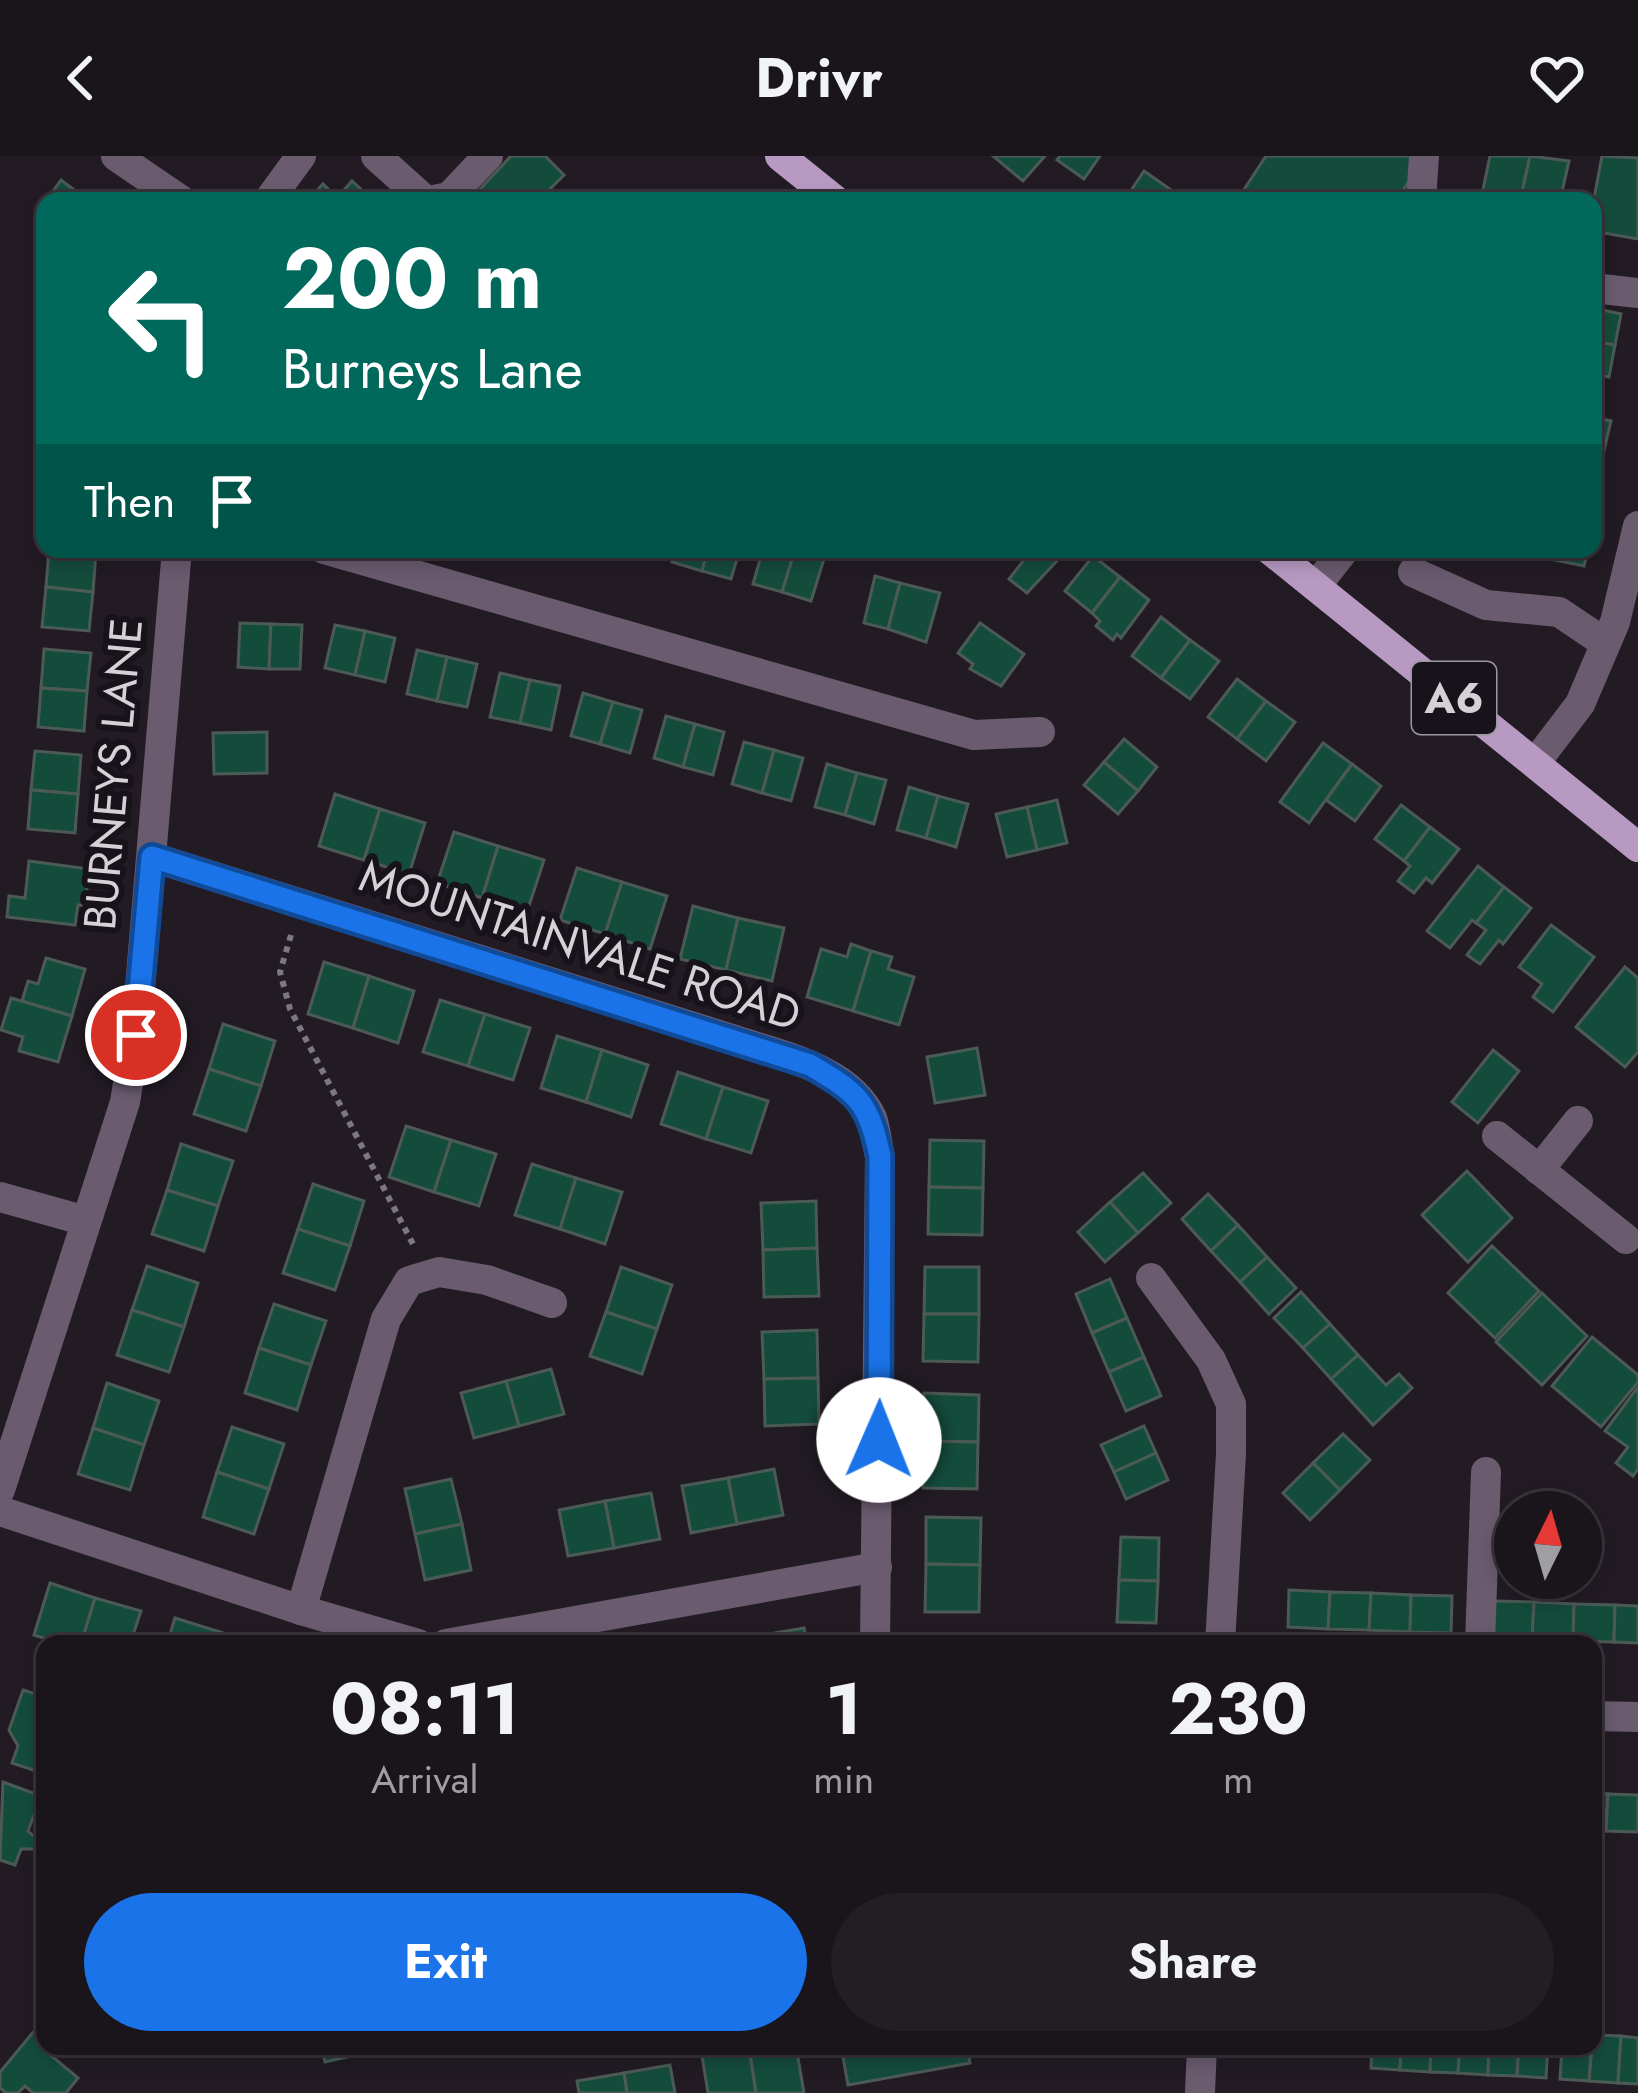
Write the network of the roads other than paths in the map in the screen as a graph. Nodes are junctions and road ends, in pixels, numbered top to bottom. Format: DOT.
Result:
graph roads {
  1 [pos="116,156"];
  2 [pos="302,156"];
  3 [pos="376,156"];
  4 [pos="488,156"];
  5 [pos="780,156"];
  6 [pos="1424,156"];
  7 [pos="169,192"];
  8 [pos="275,192"];
  9 [pos="417,192"];
  10 [pos="454,192"];
  11 [pos="825,192"];
  12 [pos="1422,192"];
  13 [pos="1602,290"];
  14 [pos="1638,293"];
  15 [pos="1638,526"];
  16 [pos="177,558"];
  17 [pos="355,558"];
  18 [pos="1281,558"];
  19 [pos="1338,558"];
  20 [pos="1413,572"];
  21 [pos="1316,586"];
  22 [pos="1605,643"];
  23 [pos="1040,732"];
  24 [pos="1535,763"];
  25 [pos="1638,847"];
  26 [pos="152,857"];
  27 [pos="1578,1121"];
  28 [pos="1497,1136"];
  29 [pos="1539,1170"];
  30 [pos="0,1197"];
  31 [pos="86,1221"];
  32 [pos="1634,1237"];
  33 [pos="1150,1278"];
  34 [pos="552,1304"];
  35 [pos="1486,1472"];
  36 [pos="0,1490"];
  37 [pos="0,1511"];
  38 [pos="877,1567"];
  39 [pos="301,1610"];
  40 [pos="387,1635"];
  41 [pos="496,1635"];
  42 [pos="874,1635"];
  43 [pos="1221,1635"];
  44 [pos="1480,1635"];
  45 [pos="1602,1716"];
  46 [pos="1638,1718"];
  47 [pos="1202,2055"];
  48 [pos="1200,2093"];
  1 -- 7 [label="street"];
  2 -- 8 [label="street"];
  3 -- 9 [label="street"];
  4 -- 10 [label="street"];
  5 -- 11 [label="main road"];
  6 -- 12 [label="street"];
  13 -- 14 [label="street"];
  15 -- 22 [label="street"];
  16 -- 26 [label="street, BURNEYS LANE"];
  17 -- 23 [label="street"];
  18 -- 21 [label="main road, A6"];
  19 -- 21 [label="street"];
  20 -- 22 [label="street"];
  21 -- 24 [label="main road, A6"];
  22 -- 24 [label="street"];
  24 -- 25 [label="main road, A6"];
  26 -- 31 [label="street, BURNEYS LANE"];
  26 -- 38 [label="street, MOUNTAINVALE ROAD"];
  27 -- 29 [label="street"];
  28 -- 29 [label="street"];
  29 -- 32 [label="street"];
  30 -- 31 [label="street"];
  31 -- 36 [label="street, BURNEYS LANE"];
  33 -- 43 [label="street"];
  34 -- 39 [label="street"];
  35 -- 44 [label="street"];
  37 -- 39 [label="street"];
  38 -- 41 [label="street"];
  38 -- 42 [label="street, MOUNTAINVALE ROAD"];
  39 -- 40 [label="street"];
  45 -- 46 [label="street"];
  47 -- 48 [label="street"];
}
